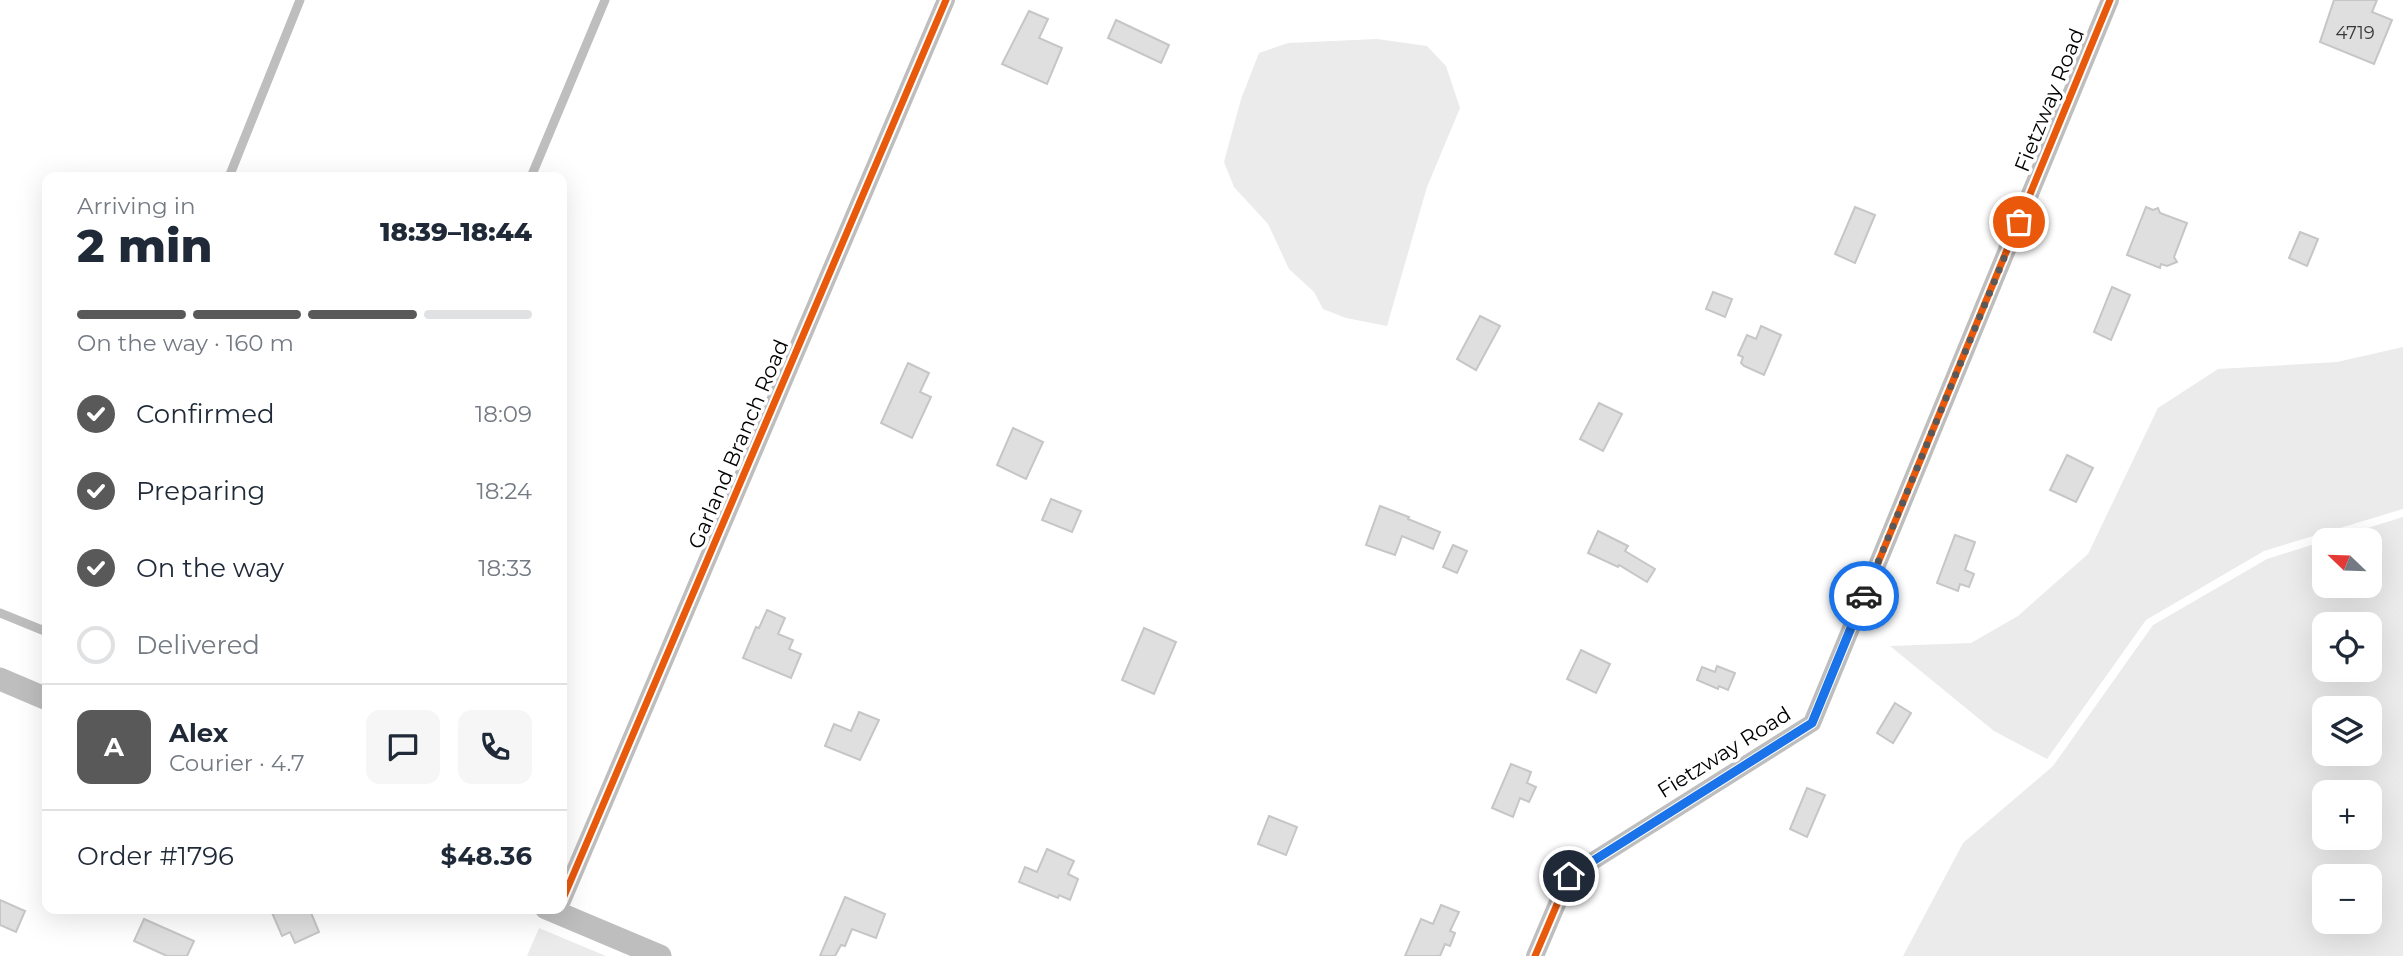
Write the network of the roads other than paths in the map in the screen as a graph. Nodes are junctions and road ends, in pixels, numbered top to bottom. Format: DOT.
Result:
graph roads {
  1 [pos="300,0"];
  2 [pos="605,0"];
  3 [pos="946,0"];
  4 [pos="2110,0"];
  5 [pos="231,172"];
  6 [pos="533,172"];
  7 [pos="0,612"];
  8 [pos="42,628"];
  9 [pos="0,679"];
  10 [pos="42,697"];
  11 [pos="567,882"];
  12 [pos="567,913"];
  13 [pos="660,956"];
  14 [pos="1535,956"];
  1 -- 5 [label="lane"];
  2 -- 6 [label="lane"];
  3 -- 11 [label="street, Garland Branch Road"];
  4 -- 14 [label="street, Fietzway Road"];
  7 -- 8 [label="lane"];
  9 -- 10 [label="street"];
  12 -- 13 [label="street"];
}
